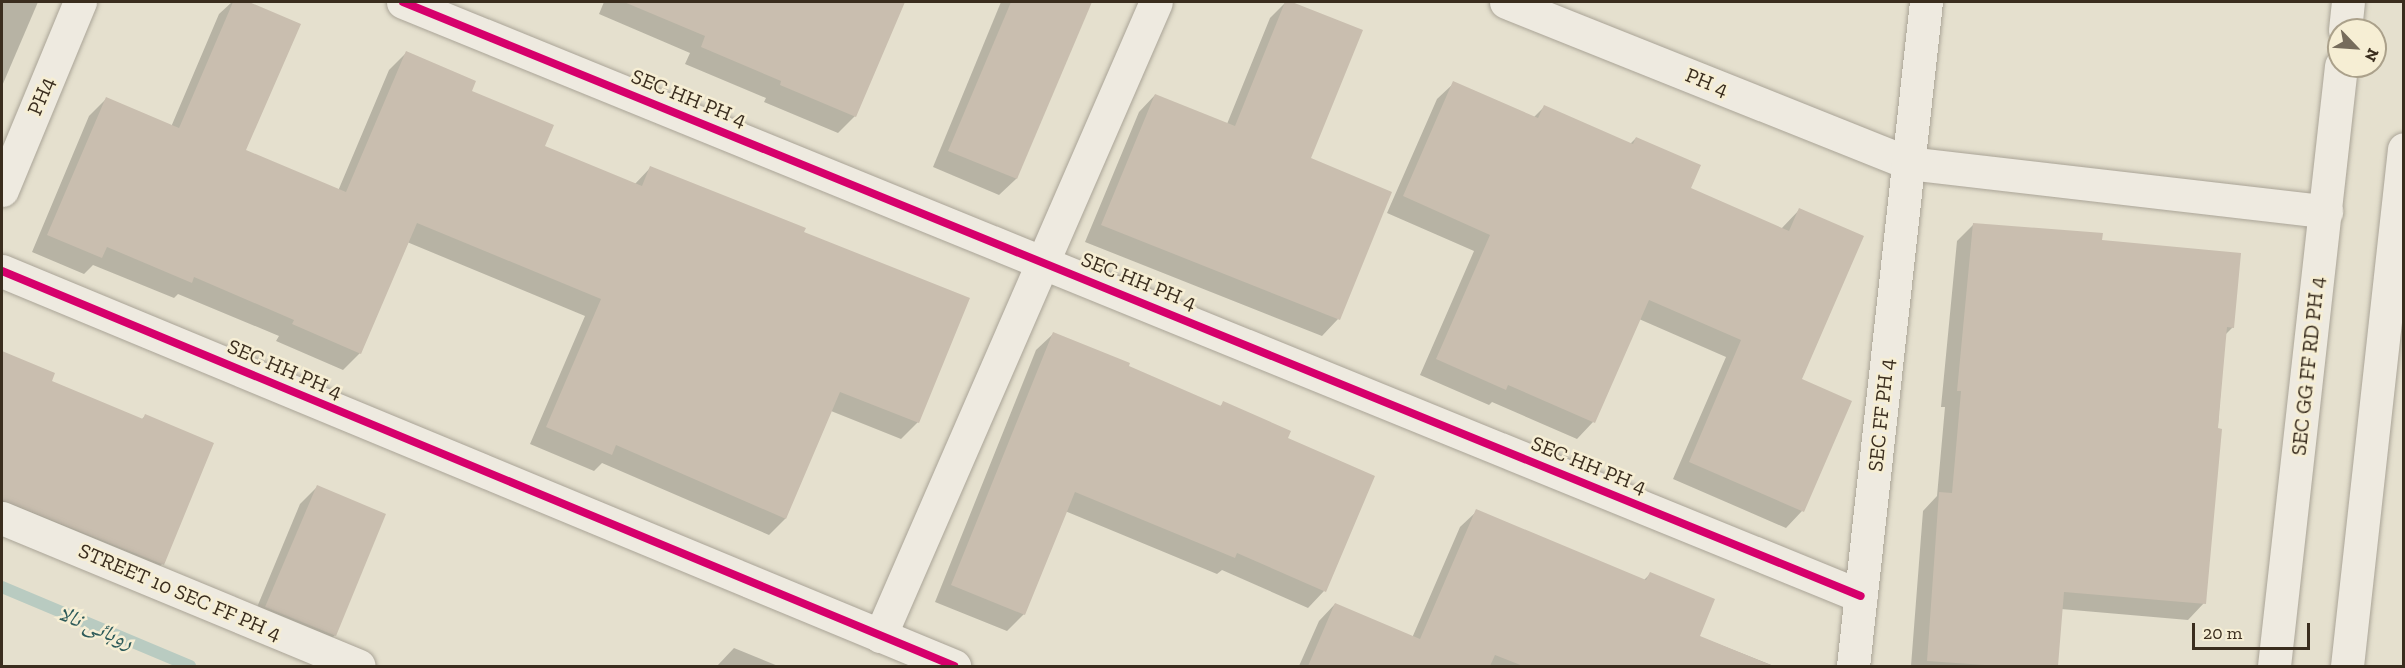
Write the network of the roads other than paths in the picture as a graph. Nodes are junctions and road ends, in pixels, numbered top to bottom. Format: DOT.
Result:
graph roads {
  1 [pos="80,2"];
  2 [pos="403,2"];
  3 [pos="1155,2"];
  4 [pos="1506,2"];
  5 [pos="1926,2"];
  6 [pos="2348,2"];
  7 [pos="2346,18"];
  8 [pos="2340,78"];
  9 [pos="2403,149"];
  10 [pos="1908,163"];
  11 [pos="2,190"];
  12 [pos="2326,211"];
  13 [pos="1043,261"];
  14 [pos="2,271"];
  15 [pos="2,518"];
  16 [pos="1861,596"];
  17 [pos="880,636"];
  18 [pos="359,666"];
  19 [pos="954,666"];
  20 [pos="1853,666"];
  21 [pos="2274,666"];
  22 [pos="2347,666"];
  1 -- 11 [label="street, PH4"];
  2 -- 13 [label="street, SEC HH PH 4"];
  3 -- 13 [label="street"];
  4 -- 10 [label="street, PH 4"];
  5 -- 10 [label="street, SEC FF PH 4"];
  6 -- 7 [label="street"];
  8 -- 12 [label="street, SEC GG FF RD PH 4"];
  9 -- 22 [label="street"];
  10 -- 12 [label="street"];
  10 -- 16 [label="street, SEC FF PH 4"];
  12 -- 21 [label="street, SEC GG FF RD PH 4"];
  13 -- 16 [label="street, SEC HH PH 4"];
  13 -- 17 [label="street"];
  14 -- 17 [label="street, SEC HH PH 4"];
  15 -- 18 [label="street, STREET 10 SEC FF PH 4"];
  16 -- 20 [label="street, SEC FF PH 4"];
  17 -- 19 [label="street, SEC HH PH 4"];
}
